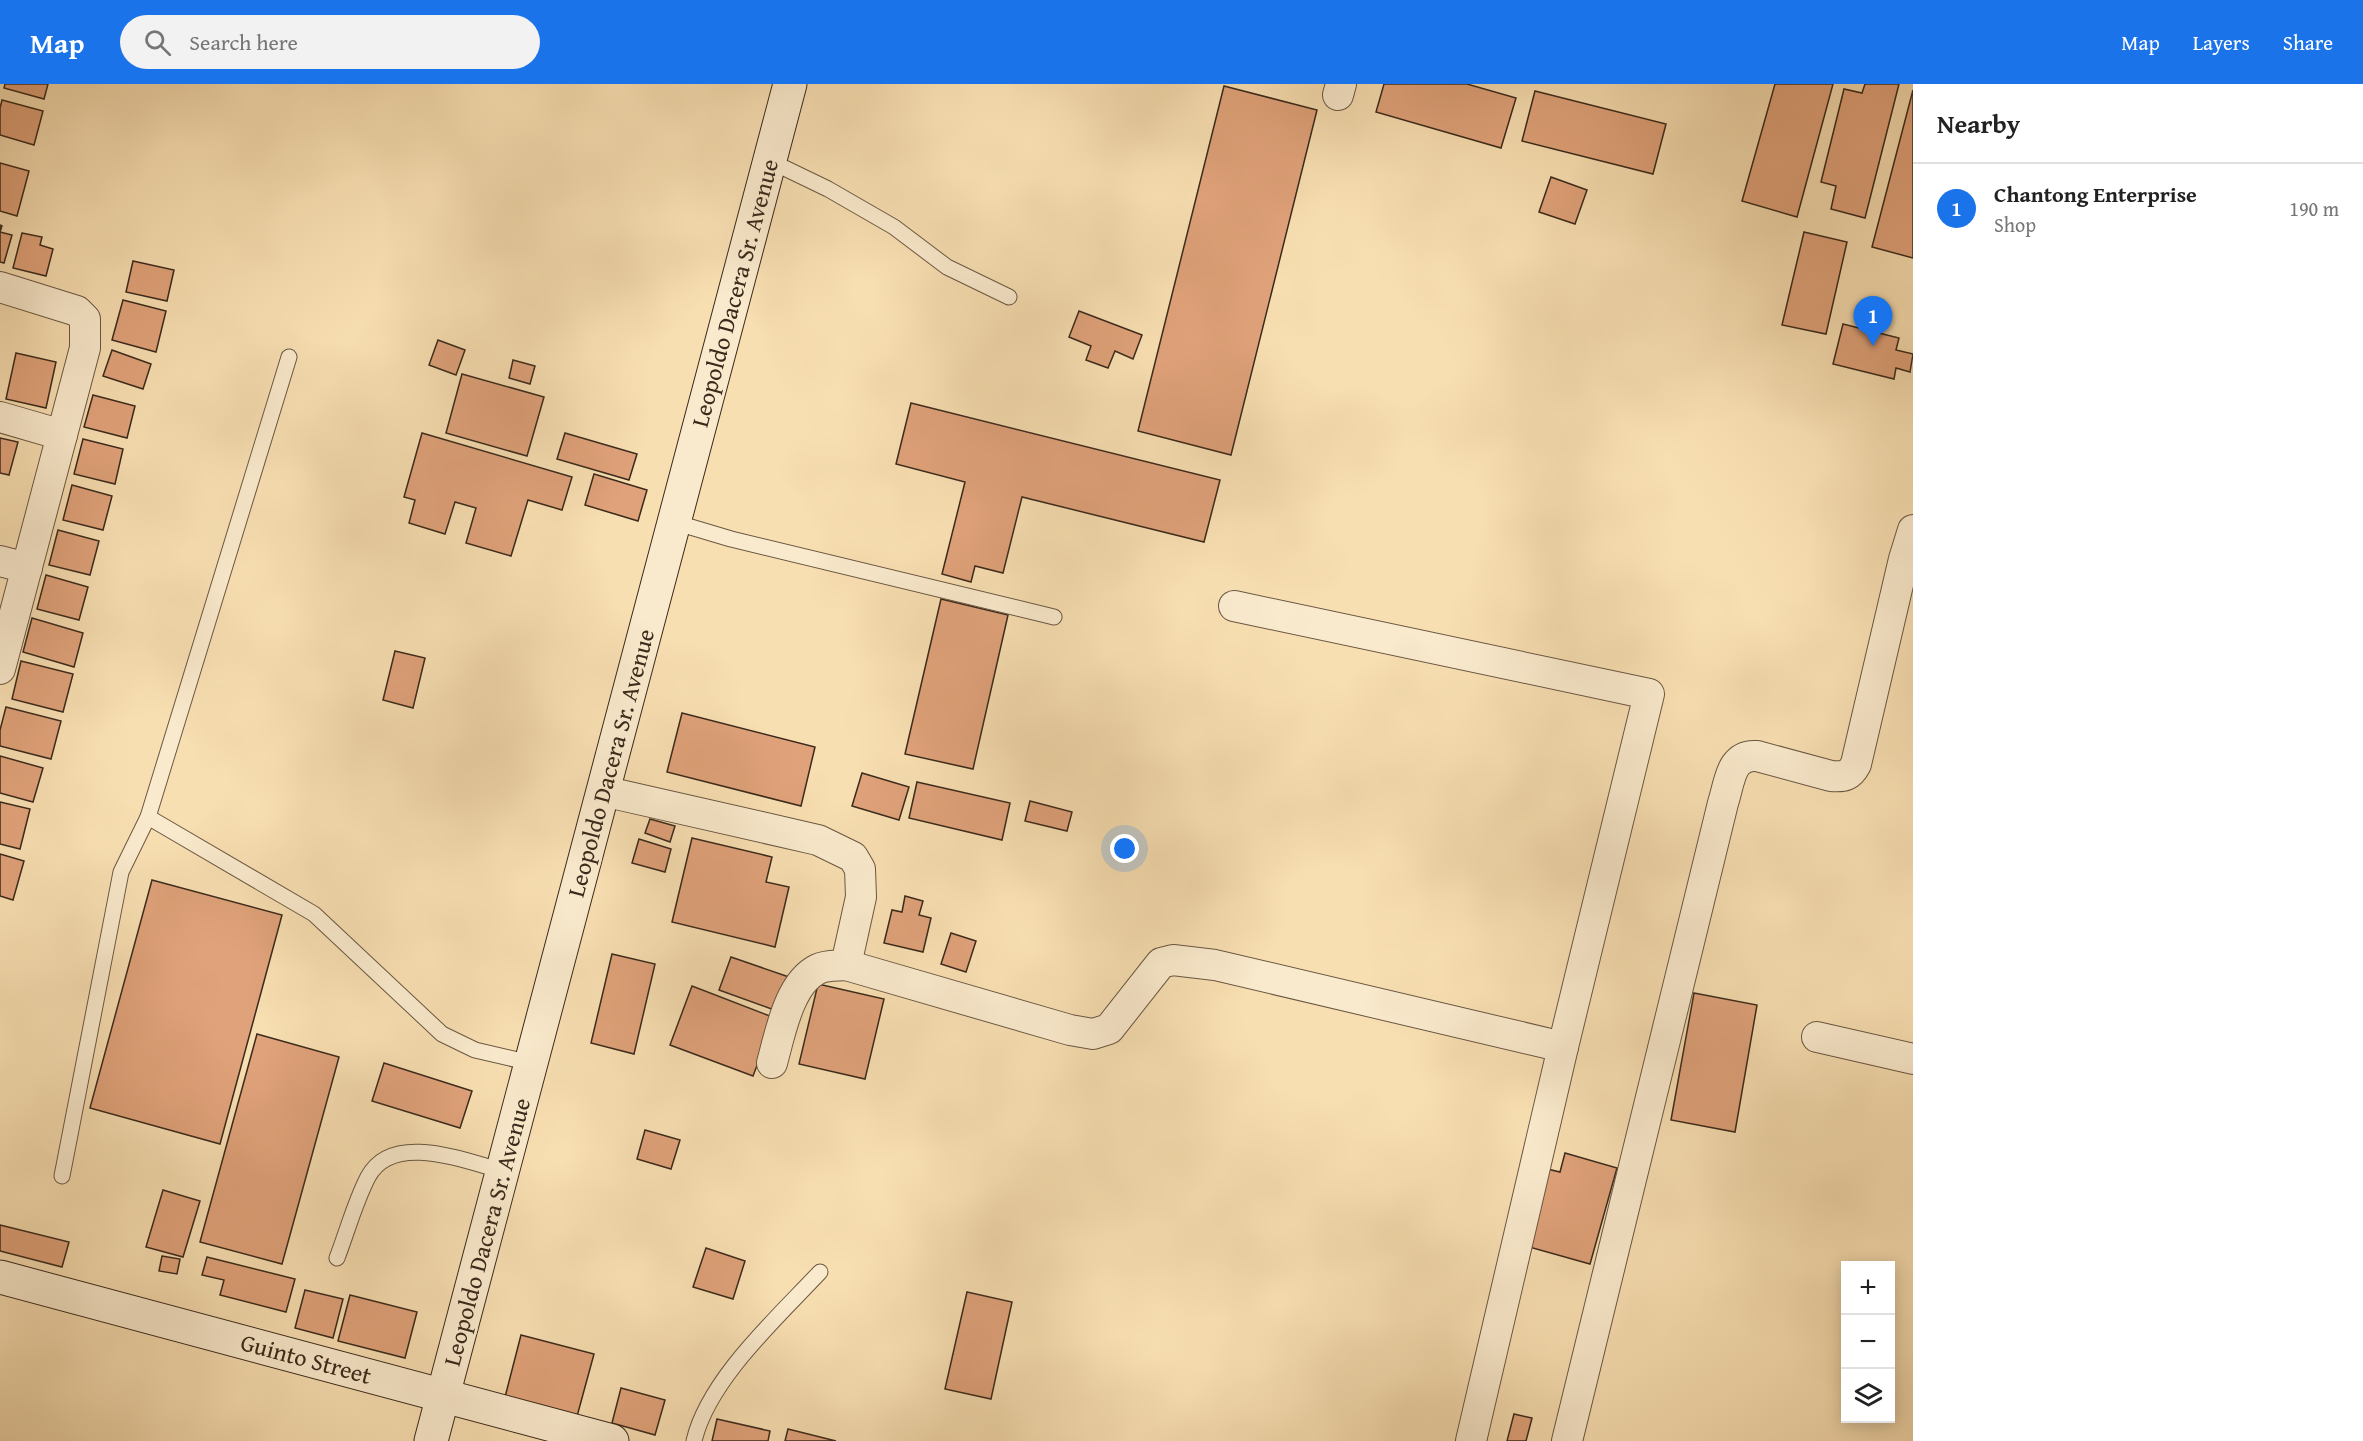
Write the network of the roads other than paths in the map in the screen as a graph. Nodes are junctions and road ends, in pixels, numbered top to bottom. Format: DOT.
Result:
graph roads {
  1 [pos="790,84"];
  2 [pos="770,161"];
  3 [pos="0,287"];
  4 [pos="1009,297"];
  5 [pos="289,357"];
  6 [pos="0,417"];
  7 [pos="62,435"];
  8 [pos="675,522"];
  9 [pos="1913,530"];
  10 [pos="14,565"];
  11 [pos="1234,606"];
  12 [pos="1054,617"];
  13 [pos="0,669"];
  14 [pos="603,791"];
  15 [pos="148,817"];
  16 [pos="846,965"];
  17 [pos="1817,1037"];
  18 [pos="1563,1047"];
  19 [pos="1913,1059"];
  20 [pos="531,1063"];
  21 [pos="772,1063"];
  22 [pos="503,1171"];
  23 [pos="62,1176"];
  24 [pos="337,1258"];
  25 [pos="820,1272"];
  26 [pos="0,1277"];
  27 [pos="443,1396"];
  28 [pos="431,1441"];
  29 [pos="612,1441"];
  30 [pos="694,1441"];
  31 [pos="1471,1441"];
  32 [pos="1567,1441"];
  1 -- 2 [label="main road, Leopoldo Dacera Sr. Avenue"];
  2 -- 4 [label="lane"];
  2 -- 8 [label="main road, Leopoldo Dacera Sr. Avenue"];
  3 -- 7 [label="street"];
  5 -- 15 [label="lane"];
  6 -- 7 [label="street"];
  7 -- 10 [label="street"];
  8 -- 12 [label="lane"];
  8 -- 14 [label="main road, Leopoldo Dacera Sr. Avenue"];
  9 -- 32 [label="street"];
  10 -- 13 [label="street"];
  11 -- 18 [label="street"];
  14 -- 16 [label="street"];
  14 -- 20 [label="main road, Leopoldo Dacera Sr. Avenue"];
  15 -- 20 [label="lane"];
  15 -- 23 [label="lane"];
  16 -- 18 [label="street"];
  16 -- 21 [label="street"];
  17 -- 19 [label="street"];
  18 -- 31 [label="street"];
  20 -- 22 [label="main road, Leopoldo Dacera Sr. Avenue"];
  22 -- 24 [label="lane"];
  22 -- 27 [label="main road, Leopoldo Dacera Sr. Avenue"];
  25 -- 30 [label="lane"];
  26 -- 27 [label="main road, Guinto Street"];
  27 -- 28 [label="main road, Leopoldo Dacera Sr. Avenue"];
  27 -- 29 [label="main road, Guinto Street"];
}
